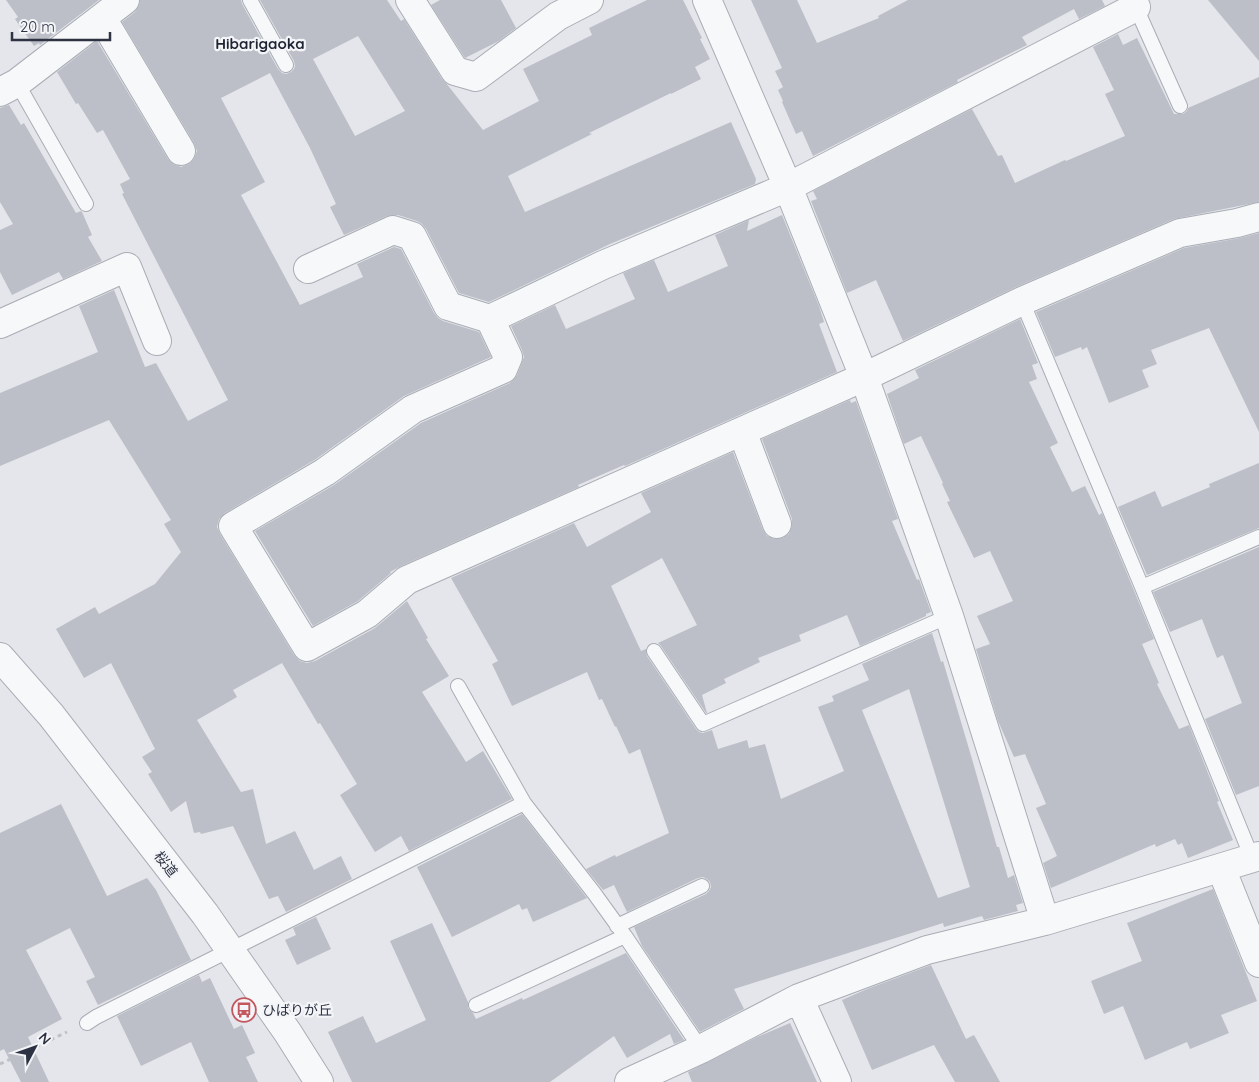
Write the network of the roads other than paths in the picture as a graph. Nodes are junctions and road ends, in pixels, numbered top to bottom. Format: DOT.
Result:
graph roads {
  1 [pos="125,0"];
  2 [pos="250,0"];
  3 [pos="410,0"];
  4 [pos="589,0"];
  5 [pos="707,0"];
  6 [pos="1134,3"];
  7 [pos="102,18"];
  8 [pos="286,65"];
  9 [pos="8,88"];
  10 [pos="1180,106"];
  11 [pos="181,151"];
  12 [pos="788,187"];
  13 [pos="86,204"];
  14 [pos="1259,217"];
  15 [pos="308,269"];
  16 [pos="1022,301"];
  17 [pos="490,319"];
  18 [pos="0,324"];
  19 [pos="157,341"];
  20 [pos="864,377"];
  21 [pos="742,431"];
  22 [pos="777,524"];
  23 [pos="1259,537"];
  24 [pos="1142,587"];
  25 [pos="949,616"];
  26 [pos="654,651"];
  27 [pos="0,658"];
  28 [pos="458,686"];
  29 [pos="524,803"];
  30 [pos="1255,857"];
  31 [pos="1221,868"];
  32 [pos="702,886"];
  33 [pos="1045,922"];
  34 [pos="621,931"];
  35 [pos="231,950"];
  36 [pos="1259,962"];
  37 [pos="799,998"];
  38 [pos="476,1005"];
  39 [pos="87,1023"];
  40 [pos="701,1049"];
  41 [pos="660,1075"];
  42 [pos="318,1082"];
  43 [pos="629,1082"];
  44 [pos="837,1082"];
  1 -- 7 [label="street"];
  2 -- 8 [label="lane"];
  3 -- 4 [label="street"];
  5 -- 12 [label="street"];
  6 -- 10 [label="lane"];
  6 -- 12 [label="street"];
  7 -- 9 [label="street"];
  7 -- 11 [label="street"];
  9 -- 13 [label="lane"];
  12 -- 17 [label="street"];
  12 -- 20 [label="street"];
  14 -- 16 [label="street"];
  15 -- 17 [label="street"];
  16 -- 20 [label="street"];
  16 -- 24 [label="lane"];
  17 -- 21 [label="street"];
  18 -- 19 [label="street"];
  20 -- 21 [label="street"];
  20 -- 25 [label="street"];
  21 -- 22 [label="street"];
  23 -- 24 [label="lane"];
  24 -- 30 [label="lane"];
  25 -- 26 [label="lane"];
  25 -- 33 [label="street"];
  27 -- 35 [label="street, 桜道"];
  28 -- 29 [label="lane"];
  29 -- 34 [label="lane"];
  29 -- 35 [label="lane"];
  30 -- 31 [label="street"];
  31 -- 33 [label="street"];
  31 -- 36 [label="street"];
  32 -- 34 [label="lane"];
  33 -- 37 [label="street"];
  34 -- 38 [label="lane"];
  34 -- 40 [label="lane"];
  35 -- 39 [label="lane"];
  35 -- 42 [label="street, 桜道"];
  37 -- 40 [label="street"];
  37 -- 44 [label="street"];
  40 -- 41 [label="street"];
  41 -- 43 [label="street"];
}
